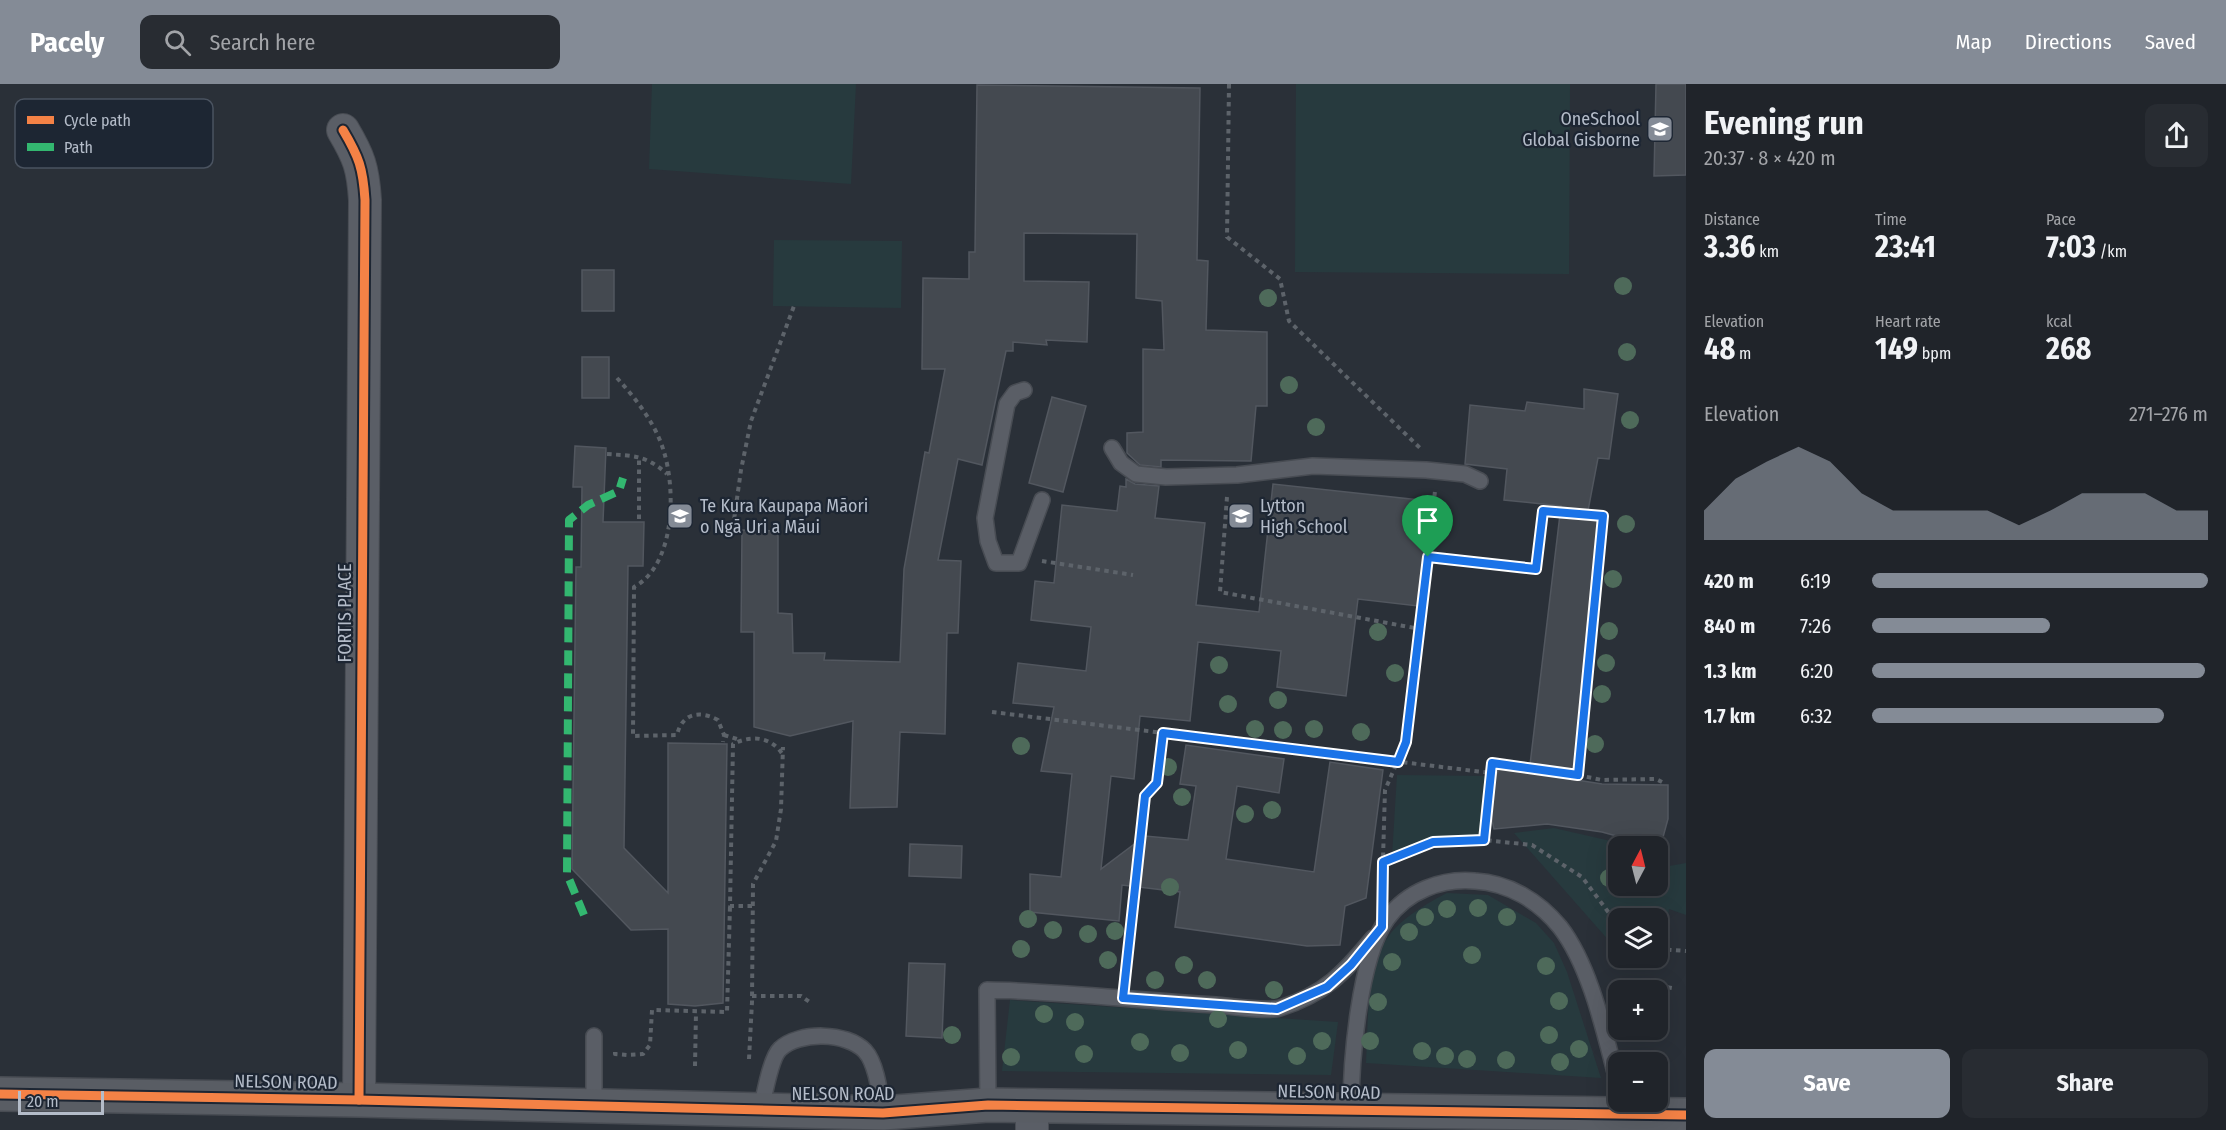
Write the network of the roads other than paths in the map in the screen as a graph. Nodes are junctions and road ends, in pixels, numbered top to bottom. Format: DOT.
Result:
graph roads {
  1 [pos="343,130"];
  2 [pos="1024,390"];
  3 [pos="1112,448"];
  4 [pos="1480,481"];
  5 [pos="1042,500"];
  6 [pos="1382,927"];
  7 [pos="594,1036"];
  8 [pos="1608,1054"];
  9 [pos="0,1094"];
  10 [pos="1608,1099"];
  11 [pos="359,1100"];
  12 [pos="988,1105"];
  13 [pos="594,1106"];
  14 [pos="1352,1109"];
  15 [pos="761,1110"];
  16 [pos="1668,1111"];
  17 [pos="883,1113"];
  18 [pos="1686,1115"];
  19 [pos="1032,1118"];
  1 -- 11 [label="street, FORTIS PLACE"];
  2 -- 5 [label="lane"];
  3 -- 4 [label="lane"];
  6 -- 8 [label="lane"];
  6 -- 12 [label="lane"];
  6 -- 14 [label="lane"];
  7 -- 13 [label="lane"];
  9 -- 11 [label="street, NELSON ROAD"];
  10 -- 14 [label="street, NELSON ROAD"];
  11 -- 13 [label="street, NELSON ROAD"];
  12 -- 17 [label="street, NELSON ROAD"];
  12 -- 19 [label="street, NELSON ROAD"];
  13 -- 15 [label="street, NELSON ROAD"];
  14 -- 19 [label="street, NELSON ROAD"];
  15 -- 17 [label="street, NELSON ROAD"];
  15 -- 17 [label="lane"];
  16 -- 18 [label="street, NELSON ROAD"];
}
